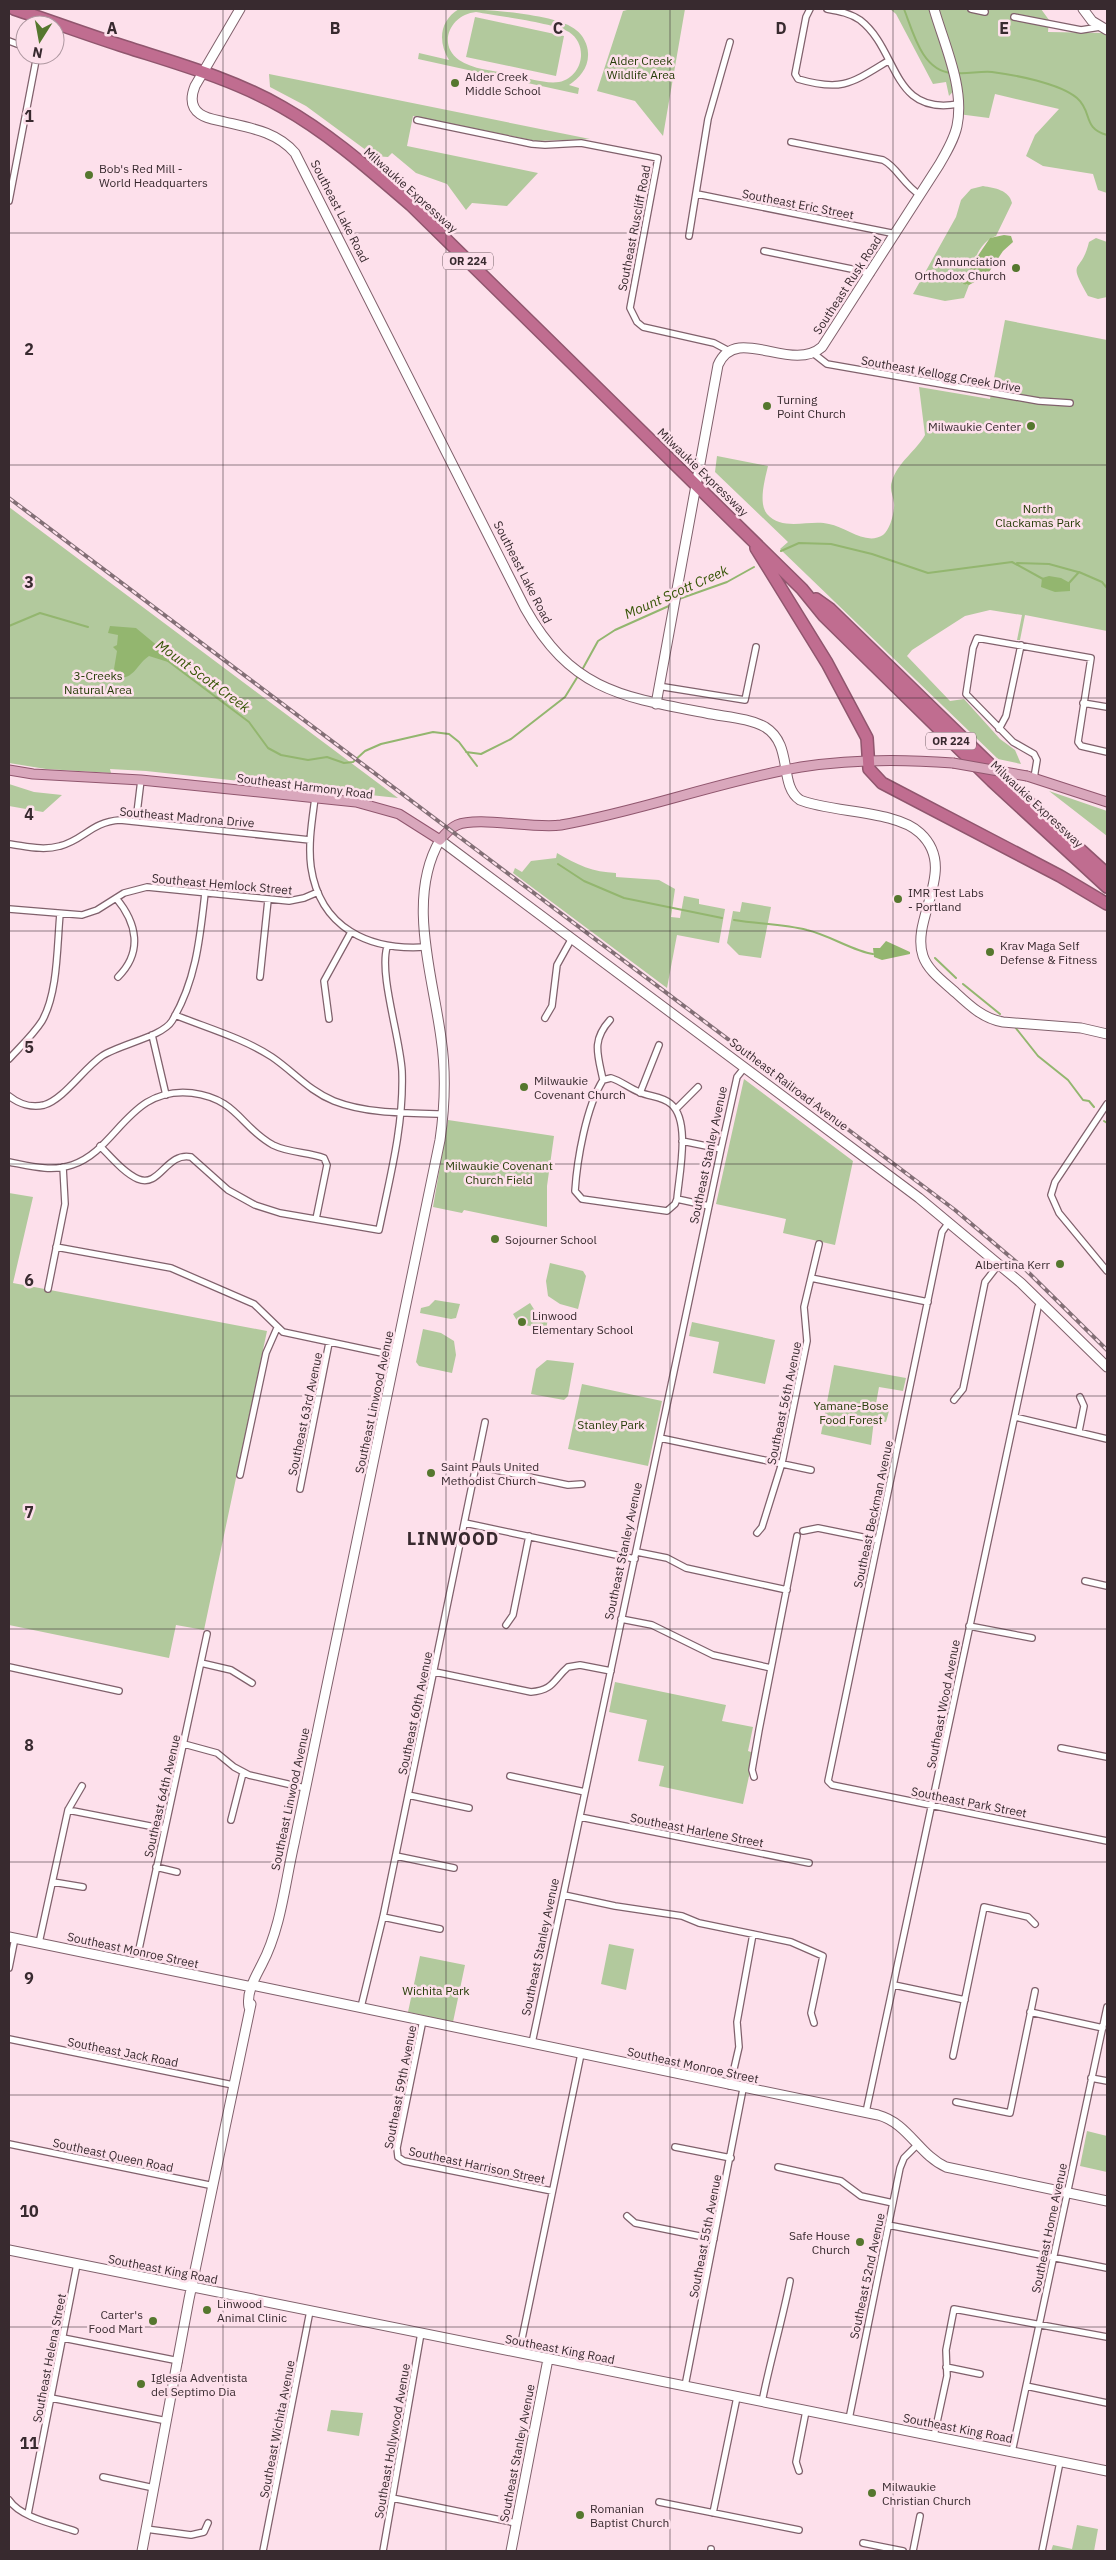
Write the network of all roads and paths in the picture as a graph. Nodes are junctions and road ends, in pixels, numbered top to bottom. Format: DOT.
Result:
graph roads {
  1 [pos="14,9"];
  2 [pos="810,9"];
  3 [pos="827,9"];
  4 [pos="934,9"];
  5 [pos="971,9"];
  6 [pos="1082,9"];
  7 [pos="236,11"];
  8 [pos="985,12"];
  9 [pos="28,15"];
  10 [pos="1014,17"];
  11 [pos="1104,28"];
  12 [pos="65,29"];
  13 [pos="730,42"];
  14 [pos="888,61"];
  15 [pos="35,65"];
  16 [pos="203,72"];
  17 [pos="958,104"];
  18 [pos="416,120"];
  19 [pos="791,142"];
  20 [pos="697,194"];
  21 [pos="920,194"];
  22 [pos="9,201"];
  23 [pos="896,234"];
  24 [pos="689,236"];
  25 [pos="764,251"];
  26 [pos="871,273"];
  27 [pos="729,351"];
  28 [pos="813,354"];
  29 [pos="1070,403"];
  30 [pos="696,484"];
  31 [pos="747,534"];
  32 [pos="802,589"];
  33 [pos="1020,645"];
  34 [pos="756,646"];
  35 [pos="658,686"];
  36 [pos="1083,703"];
  37 [pos="656,704"];
  38 [pos="1107,707"];
  39 [pos="999,729"];
  40 [pos="1107,752"];
  41 [pos="868,761"];
  42 [pos="9,770"];
  43 [pos="787,770"];
  44 [pos="1031,777"];
  45 [pos="140,780"];
  46 [pos="315,798"];
  47 [pos="1107,802"];
  48 [pos="1041,814"];
  49 [pos="136,821"];
  50 [pos="310,840"];
  51 [pos="440,840"];
  52 [pos="9,844"];
  53 [pos="1107,863"];
  54 [pos="1107,874"];
  55 [pos="1107,887"];
  56 [pos="318,892"];
  57 [pos="205,893"];
  58 [pos="116,898"];
  59 [pos="268,900"];
  60 [pos="1107,904"];
  61 [pos="9,909"];
  62 [pos="60,914"];
  63 [pos="350,932"];
  64 [pos="572,938"];
  65 [pos="387,947"];
  66 [pos="426,947"];
  67 [pos="118,977"];
  68 [pos="260,977"];
  69 [pos="175,1015"];
  70 [pos="545,1018"];
  71 [pos="329,1020"];
  72 [pos="610,1020"];
  73 [pos="1107,1034"];
  74 [pos="152,1035"];
  75 [pos="659,1044"];
  76 [pos="9,1059"];
  77 [pos="745,1067"];
  78 [pos="603,1080"];
  79 [pos="698,1087"];
  80 [pos="640,1093"];
  81 [pos="166,1095"];
  82 [pos="9,1096"];
  83 [pos="1107,1104"];
  84 [pos="676,1109"];
  85 [pos="401,1112"];
  86 [pos="443,1114"];
  87 [pos="682,1141"];
  88 [pos="100,1146"];
  89 [pos="721,1149"];
  90 [pos="9,1162"];
  91 [pos="63,1167"];
  92 [pos="677,1198"];
  93 [pos="709,1206"];
  94 [pos="316,1218"];
  95 [pos="949,1222"];
  96 [pos="819,1244"];
  97 [pos="56,1247"];
  98 [pos="999,1264"];
  99 [pos="1107,1271"];
  100 [pos="811,1278"];
  101 [pos="48,1289"];
  102 [pos="1041,1301"];
  103 [pos="928,1302"];
  104 [pos="277,1328"];
  105 [pos="329,1343"];
  106 [pos="396,1356"];
  107 [pos="1107,1367"];
  108 [pos="1080,1397"];
  109 [pos="954,1400"];
  110 [pos="1014,1417"];
  111 [pos="485,1422"];
  112 [pos="1079,1431"];
  113 [pos="660,1438"];
  114 [pos="1107,1439"];
  115 [pos="782,1463"];
  116 [pos="477,1466"];
  117 [pos="811,1470"];
  118 [pos="240,1475"];
  119 [pos="582,1484"];
  120 [pos="300,1489"];
  121 [pos="465,1523"];
  122 [pos="803,1531"];
  123 [pos="757,1533"];
  124 [pos="528,1536"];
  125 [pos="797,1536"];
  126 [pos="877,1540"];
  127 [pos="637,1552"];
  128 [pos="635,1560"];
  129 [pos="1085,1581"];
  130 [pos="1107,1586"];
  131 [pos="787,1590"];
  132 [pos="621,1619"];
  133 [pos="506,1625"];
  134 [pos="969,1626"];
  135 [pos="208,1634"];
  136 [pos="1032,1638"];
  137 [pos="202,1663"];
  138 [pos="9,1667"];
  139 [pos="771,1668"];
  140 [pos="611,1671"];
  141 [pos="435,1672"];
  142 [pos="252,1683"];
  143 [pos="119,1691"];
  144 [pos="184,1744"];
  145 [pos="1061,1748"];
  146 [pos="1107,1757"];
  147 [pos="243,1773"];
  148 [pos="510,1776"];
  149 [pos="754,1777"];
  150 [pos="828,1782"];
  151 [pos="82,1786"];
  152 [pos="306,1788"];
  153 [pos="585,1792"];
  154 [pos="408,1795"];
  155 [pos="932,1805"];
  156 [pos="469,1808"];
  157 [pos="68,1810"];
  158 [pos="580,1817"];
  159 [pos="231,1820"];
  160 [pos="165,1829"];
  161 [pos="1107,1841"];
  162 [pos="396,1856"];
  163 [pos="809,1863"];
  164 [pos="156,1867"];
  165 [pos="454,1868"];
  166 [pos="177,1872"];
  167 [pos="53,1882"];
  168 [pos="83,1887"];
  169 [pos="564,1894"];
  170 [pos="383,1917"];
  171 [pos="1035,1924"];
  172 [pos="440,1929"];
  173 [pos="753,1934"];
  174 [pos="12,1937"];
  175 [pos="39,1943"];
  176 [pos="136,1963"];
  177 [pos="9,1968"];
  178 [pos="894,1985"];
  179 [pos="255,1986"];
  180 [pos="1035,1991"];
  181 [pos="965,2000"];
  182 [pos="361,2007"];
  183 [pos="1107,2007"];
  184 [pos="1030,2012"];
  185 [pos="423,2020"];
  186 [pos="814,2023"];
  187 [pos="1103,2028"];
  188 [pos="9,2039"];
  189 [pos="532,2043"];
  190 [pos="581,2054"];
  191 [pos="954,2056"];
  192 [pos="1091,2078"];
  193 [pos="1107,2082"];
  194 [pos="233,2084"];
  195 [pos="730,2086"];
  196 [pos="743,2089"];
  197 [pos="956,2102"];
  198 [pos="866,2112"];
  199 [pos="9,2144"];
  200 [pos="918,2144"];
  201 [pos="675,2147"];
  202 [pos="398,2157"];
  203 [pos="731,2158"];
  204 [pos="778,2167"];
  205 [pos="214,2186"];
  206 [pos="552,2191"];
  207 [pos="1067,2193"];
  208 [pos="1107,2201"];
  209 [pos="893,2202"];
  210 [pos="627,2216"];
  211 [pos="888,2225"];
  212 [pos="714,2239"];
  213 [pos="9,2252"];
  214 [pos="1053,2257"];
  215 [pos="77,2264"];
  216 [pos="1107,2268"];
  217 [pos="790,2282"];
  218 [pos="192,2287"];
  219 [pos="310,2311"];
  220 [pos="1039,2324"];
  221 [pos="421,2333"];
  222 [pos="1107,2336"];
  223 [pos="63,2338"];
  224 [pos="519,2353"];
  225 [pos="548,2359"];
  226 [pos="179,2361"];
  227 [pos="946,2367"];
  228 [pos="980,2374"];
  229 [pos="685,2386"];
  230 [pos="1026,2386"];
  231 [pos="737,2397"];
  232 [pos="51,2398"];
  233 [pos="762,2402"];
  234 [pos="1107,2403"];
  235 [pos="806,2410"];
  236 [pos="849,2419"];
  237 [pos="167,2421"];
  238 [pos="934,2436"];
  239 [pos="1012,2452"];
  240 [pos="1060,2462"];
  241 [pos="799,2471"];
  242 [pos="1107,2471"];
  243 [pos="103,2477"];
  244 [pos="154,2488"];
  245 [pos="392,2498"];
  246 [pos="9,2500"];
  247 [pos="659,2502"];
  248 [pos="713,2513"];
  249 [pos="28,2514"];
  250 [pos="920,2516"];
  251 [pos="208,2523"];
  252 [pos="516,2523"];
  253 [pos="146,2529"];
  254 [pos="800,2530"];
  255 [pos="75,2531"];
  256 [pos="863,2543"];
  257 [pos="142,2551"];
  258 [pos="263,2551"];
  259 [pos="383,2551"];
  260 [pos="511,2551"];
  261 [pos="903,2551"];
  262 [pos="913,2551"];
  263 [pos="1042,2551"];
  1 -- 9 [label="highway, Milwaukie Expressway / OR 224"];
  2 -- 14 [label="street"];
  3 -- 14 [label="street"];
  4 -- 17 [label="street, Southeast Rusk Road"];
  5 -- 8 [label="street"];
  6 -- 11 [label="street"];
  7 -- 16 [label="street"];
  10 -- 11 [label="street"];
  12 -- 16 [label="highway, Milwaukie Expressway / OR 224"];
  13 -- 20 [label="street"];
  14 -- 17 [label="street"];
  15 -- 22 [label="street"];
  16 -- 30 [label="highway, Milwaukie Expressway / OR 224"];
  16 -- 37 [label="street, Southeast Lake Road"];
  17 -- 21 [label="street, Southeast Rusk Road"];
  18 -- 27 [label="street, Southeast Ruscliff Road"];
  19 -- 21 [label="street"];
  20 -- 23 [label="street, Southeast Eric Street"];
  20 -- 24 [label="street"];
  21 -- 23 [label="street, Southeast Rusk Road"];
  23 -- 26 [label="street, Southeast Rusk Road"];
  25 -- 26 [label="street"];
  26 -- 28 [label="street, Southeast Rusk Road"];
  27 -- 28 [label="street"];
  27 -- 30 [label="street"];
  28 -- 29 [label="street, Southeast Kellogg Creek Drive"];
  30 -- 31 [label="highway, Milwaukie Expressway / OR 224"];
  30 -- 35 [label="street"];
  31 -- 32 [label="highway, Milwaukie Expressway / OR 224"];
  31 -- 41 [label="highway"];
  32 -- 48 [label="highway, Milwaukie Expressway / OR 224"];
  32 -- 55 [label="highway, Milwaukie Expressway / OR 224"];
  33 -- 36 [label="street"];
  33 -- 39 [label="street"];
  33 -- 39 [label="street"];
  34 -- 35 [label="street"];
  35 -- 37 [label="street"];
  36 -- 38 [label="street"];
  36 -- 40 [label="street"];
  37 -- 43 [label="street, Southeast Lake Road"];
  39 -- 44 [label="street"];
  41 -- 43 [label="main road"];
  41 -- 44 [label="main road, bridge"];
  41 -- 60 [label="highway"];
  42 -- 45 [label="main road, Southeast Harmony Road"];
  43 -- 51 [label="main road"];
  43 -- 73 [label="street, Southeast Lake Road"];
  44 -- 47 [label="main road"];
  45 -- 46 [label="main road, Southeast Harmony Road"];
  45 -- 49 [label="street"];
  46 -- 50 [label="street"];
  46 -- 51 [label="main road, Southeast Harmony Road"];
  48 -- 53 [label="highway"];
  48 -- 54 [label="highway, Milwaukie Expressway / OR 224"];
  49 -- 50 [label="street, Southeast Madrona Drive"];
  49 -- 52 [label="street, Southeast Madrona Drive"];
  50 -- 56 [label="street"];
  51 -- 64 [label="street, Southeast Railroad Avenue"];
  51 -- 66 [label="street, Southeast Linwood Avenue"];
  56 -- 59 [label="street, Southeast Hemlock Street"];
  56 -- 63 [label="street"];
  57 -- 58 [label="street, Southeast Hemlock Street"];
  57 -- 59 [label="street, Southeast Hemlock Street"];
  57 -- 69 [label="street"];
  58 -- 62 [label="street, Southeast Hemlock Street"];
  58 -- 67 [label="street"];
  59 -- 68 [label="street"];
  61 -- 62 [label="street, Southeast Hemlock Street"];
  62 -- 76 [label="street"];
  63 -- 65 [label="street"];
  63 -- 71 [label="street"];
  64 -- 70 [label="street"];
  64 -- 77 [label="street, Southeast Railroad Avenue"];
  65 -- 66 [label="street"];
  65 -- 85 [label="street"];
  66 -- 86 [label="street, Southeast Linwood Avenue"];
  69 -- 74 [label="street"];
  69 -- 85 [label="street"];
  72 -- 78 [label="street"];
  74 -- 81 [label="street"];
  74 -- 82 [label="street"];
  75 -- 80 [label="street"];
  77 -- 89 [label="street, Southeast Stanley Avenue"];
  77 -- 95 [label="street, Southeast Railroad Avenue"];
  78 -- 80 [label="street"];
  78 -- 92 [label="street"];
  79 -- 84 [label="street"];
  80 -- 84 [label="street"];
  81 -- 88 [label="street"];
  81 -- 94 [label="street"];
  83 -- 99 [label="street"];
  84 -- 87 [label="street"];
  85 -- 86 [label="street"];
  85 -- 94 [label="street"];
  86 -- 106 [label="street, Southeast Linwood Avenue"];
  87 -- 89 [label="street"];
  87 -- 92 [label="street"];
  88 -- 91 [label="street"];
  88 -- 94 [label="street"];
  89 -- 93 [label="street, Southeast Stanley Avenue"];
  90 -- 91 [label="street"];
  91 -- 97 [label="street"];
  92 -- 93 [label="street"];
  93 -- 113 [label="street, Southeast Stanley Avenue"];
  95 -- 98 [label="street, Southeast Railroad Avenue"];
  95 -- 103 [label="street, Southeast Beckman Avenue"];
  96 -- 100 [label="street, Southeast 56th Avenue"];
  97 -- 101 [label="street"];
  97 -- 104 [label="street"];
  98 -- 102 [label="street, Southeast Railroad Avenue"];
  98 -- 109 [label="street"];
  100 -- 103 [label="street"];
  100 -- 115 [label="street, Southeast 56th Avenue"];
  102 -- 107 [label="street, Southeast Railroad Avenue"];
  102 -- 110 [label="street, Southeast Wood Avenue"];
  103 -- 126 [label="street, Southeast Beckman Avenue"];
  104 -- 105 [label="street"];
  104 -- 118 [label="street"];
  105 -- 106 [label="street"];
  105 -- 120 [label="street, Southeast 63rd Avenue"];
  106 -- 152 [label="street, Southeast Linwood Avenue"];
  108 -- 112 [label="street"];
  110 -- 112 [label="street"];
  110 -- 134 [label="street, Southeast Wood Avenue"];
  111 -- 116 [label="street, Southeast 60th Avenue"];
  112 -- 114 [label="street"];
  113 -- 115 [label="street"];
  113 -- 127 [label="street, Southeast Stanley Avenue"];
  115 -- 117 [label="street"];
  115 -- 123 [label="street, Southeast 56th Avenue"];
  116 -- 119 [label="street"];
  116 -- 121 [label="street, Southeast 60th Avenue"];
  121 -- 124 [label="street"];
  121 -- 141 [label="street, Southeast 60th Avenue"];
  122 -- 126 [label="street"];
  124 -- 128 [label="street"];
  124 -- 133 [label="street"];
  125 -- 131 [label="street"];
  126 -- 150 [label="street, Southeast Beckman Avenue"];
  127 -- 128 [label="street, Southeast Stanley Avenue"];
  127 -- 131 [label="street"];
  128 -- 132 [label="street, Southeast Stanley Avenue"];
  129 -- 130 [label="street"];
  131 -- 139 [label="street"];
  132 -- 139 [label="street"];
  132 -- 140 [label="street, Southeast Stanley Avenue"];
  134 -- 136 [label="street"];
  134 -- 155 [label="street, Southeast Wood Avenue"];
  135 -- 137 [label="street, Southeast 64th Avenue"];
  137 -- 142 [label="street"];
  137 -- 144 [label="street, Southeast 64th Avenue"];
  138 -- 143 [label="street"];
  139 -- 149 [label="street"];
  140 -- 141 [label="street"];
  140 -- 153 [label="street, Southeast Stanley Avenue"];
  141 -- 154 [label="street, Southeast 60th Avenue"];
  144 -- 147 [label="street"];
  144 -- 160 [label="street, Southeast 64th Avenue"];
  145 -- 146 [label="street"];
  147 -- 152 [label="street"];
  147 -- 159 [label="street"];
  148 -- 153 [label="street"];
  150 -- 155 [label="street, Southeast Park Street"];
  151 -- 157 [label="street"];
  152 -- 179 [label="street, Southeast Linwood Avenue"];
  153 -- 158 [label="street, Southeast Stanley Avenue"];
  154 -- 156 [label="street"];
  154 -- 162 [label="street, Southeast 60th Avenue"];
  155 -- 161 [label="street, Southeast Park Street"];
  155 -- 178 [label="street, Southeast Wood Avenue"];
  157 -- 160 [label="street"];
  157 -- 167 [label="street"];
  158 -- 163 [label="street, Southeast Harlene Street"];
  158 -- 169 [label="street, Southeast Stanley Avenue"];
  160 -- 164 [label="street, Southeast 64th Avenue"];
  162 -- 165 [label="street"];
  162 -- 170 [label="street, Southeast 60th Avenue"];
  164 -- 166 [label="street"];
  164 -- 176 [label="street, Southeast 64th Avenue"];
  167 -- 168 [label="street"];
  167 -- 175 [label="street"];
  169 -- 173 [label="street"];
  169 -- 189 [label="street, Southeast Stanley Avenue"];
  170 -- 172 [label="street"];
  170 -- 182 [label="street, Southeast 60th Avenue"];
  171 -- 181 [label="street"];
  173 -- 186 [label="street"];
  173 -- 195 [label="street"];
  174 -- 175 [label="street, Southeast Monroe Street"];
  174 -- 177 [label="street"];
  175 -- 176 [label="street, Southeast Monroe Street"];
  176 -- 179 [label="street, Southeast Monroe Street"];
  178 -- 181 [label="street"];
  178 -- 198 [label="street, Southeast Wood Avenue"];
  179 -- 182 [label="street, Southeast Monroe Street"];
  179 -- 194 [label="street, Southeast Linwood Avenue"];
  180 -- 184 [label="street"];
  181 -- 191 [label="street"];
  182 -- 185 [label="street, Southeast Monroe Street"];
  183 -- 187 [label="street, Southeast Home Avenue"];
  184 -- 187 [label="street"];
  184 -- 197 [label="street"];
  185 -- 189 [label="street, Southeast Monroe Street"];
  185 -- 202 [label="street, Southeast 59th Avenue"];
  187 -- 192 [label="street, Southeast Home Avenue"];
  188 -- 194 [label="street, Southeast Jack Road"];
  189 -- 190 [label="street, Southeast Monroe Street"];
  190 -- 195 [label="street, Southeast Monroe Street"];
  190 -- 206 [label="street"];
  192 -- 193 [label="street"];
  192 -- 207 [label="street, Southeast Home Avenue"];
  194 -- 205 [label="street, Southeast Linwood Avenue"];
  195 -- 196 [label="street, Southeast Monroe Street"];
  196 -- 198 [label="street, Southeast Monroe Street"];
  196 -- 203 [label="street, Southeast 55th Avenue"];
  198 -- 200 [label="street, Southeast Monroe Street"];
  199 -- 205 [label="street, Southeast Queen Road"];
  200 -- 207 [label="street, Southeast Monroe Street"];
  200 -- 209 [label="street, Southeast 52nd Avenue"];
  201 -- 203 [label="street"];
  202 -- 206 [label="street, Southeast Harrison Street"];
  203 -- 212 [label="street, Southeast 55th Avenue"];
  204 -- 209 [label="street"];
  205 -- 218 [label="street, Southeast Linwood Avenue"];
  206 -- 224 [label="street"];
  207 -- 208 [label="street, Southeast Monroe Street"];
  207 -- 214 [label="street, Southeast Home Avenue"];
  209 -- 211 [label="street, Southeast 52nd Avenue"];
  210 -- 212 [label="street"];
  211 -- 214 [label="street"];
  211 -- 236 [label="street, Southeast 52nd Avenue"];
  212 -- 229 [label="street, Southeast 55th Avenue"];
  213 -- 215 [label="street, Southeast King Road"];
  214 -- 216 [label="street"];
  214 -- 220 [label="street, Southeast Home Avenue"];
  215 -- 218 [label="street, Southeast King Road"];
  215 -- 223 [label="street, Southeast Helena Street"];
  217 -- 233 [label="street"];
  218 -- 219 [label="street, Southeast King Road"];
  218 -- 226 [label="street, Southeast Linwood Avenue"];
  219 -- 221 [label="street, Southeast King Road"];
  219 -- 258 [label="street, Southeast Wichita Avenue"];
  220 -- 222 [label="street"];
  220 -- 227 [label="street"];
  220 -- 230 [label="street, Southeast Home Avenue"];
  221 -- 224 [label="street, Southeast King Road"];
  221 -- 245 [label="street, Southeast Hollywood Avenue"];
  223 -- 226 [label="street"];
  223 -- 232 [label="street, Southeast Helena Street"];
  224 -- 225 [label="street, Southeast King Road"];
  225 -- 229 [label="street, Southeast King Road"];
  225 -- 252 [label="street, Southeast Stanley Avenue"];
  226 -- 237 [label="street, Southeast Linwood Avenue"];
  227 -- 228 [label="street"];
  227 -- 238 [label="street"];
  229 -- 231 [label="street, Southeast King Road"];
  230 -- 234 [label="street"];
  230 -- 239 [label="street, Southeast Home Avenue"];
  231 -- 233 [label="street, Southeast King Road"];
  231 -- 248 [label="street"];
  232 -- 237 [label="street"];
  232 -- 249 [label="street, Southeast Helena Street"];
  233 -- 235 [label="street, Southeast King Road"];
  235 -- 236 [label="street, Southeast King Road"];
  235 -- 241 [label="street"];
  236 -- 238 [label="street, Southeast King Road"];
  237 -- 244 [label="street, Southeast Linwood Avenue"];
  238 -- 239 [label="street, Southeast King Road"];
  239 -- 240 [label="street, Southeast King Road"];
  240 -- 242 [label="street, Southeast King Road"];
  240 -- 263 [label="street"];
  243 -- 244 [label="street"];
  244 -- 253 [label="street, Southeast Linwood Avenue"];
  245 -- 252 [label="street"];
  245 -- 259 [label="street, Southeast Hollywood Avenue"];
  246 -- 249 [label="street"];
  247 -- 248 [label="street"];
  248 -- 254 [label="street"];
  249 -- 255 [label="street"];
  250 -- 262 [label="street"];
  251 -- 253 [label="street"];
  252 -- 260 [label="street, Southeast Stanley Avenue"];
  253 -- 257 [label="street, Southeast Linwood Avenue"];
  256 -- 261 [label="street"];
}
